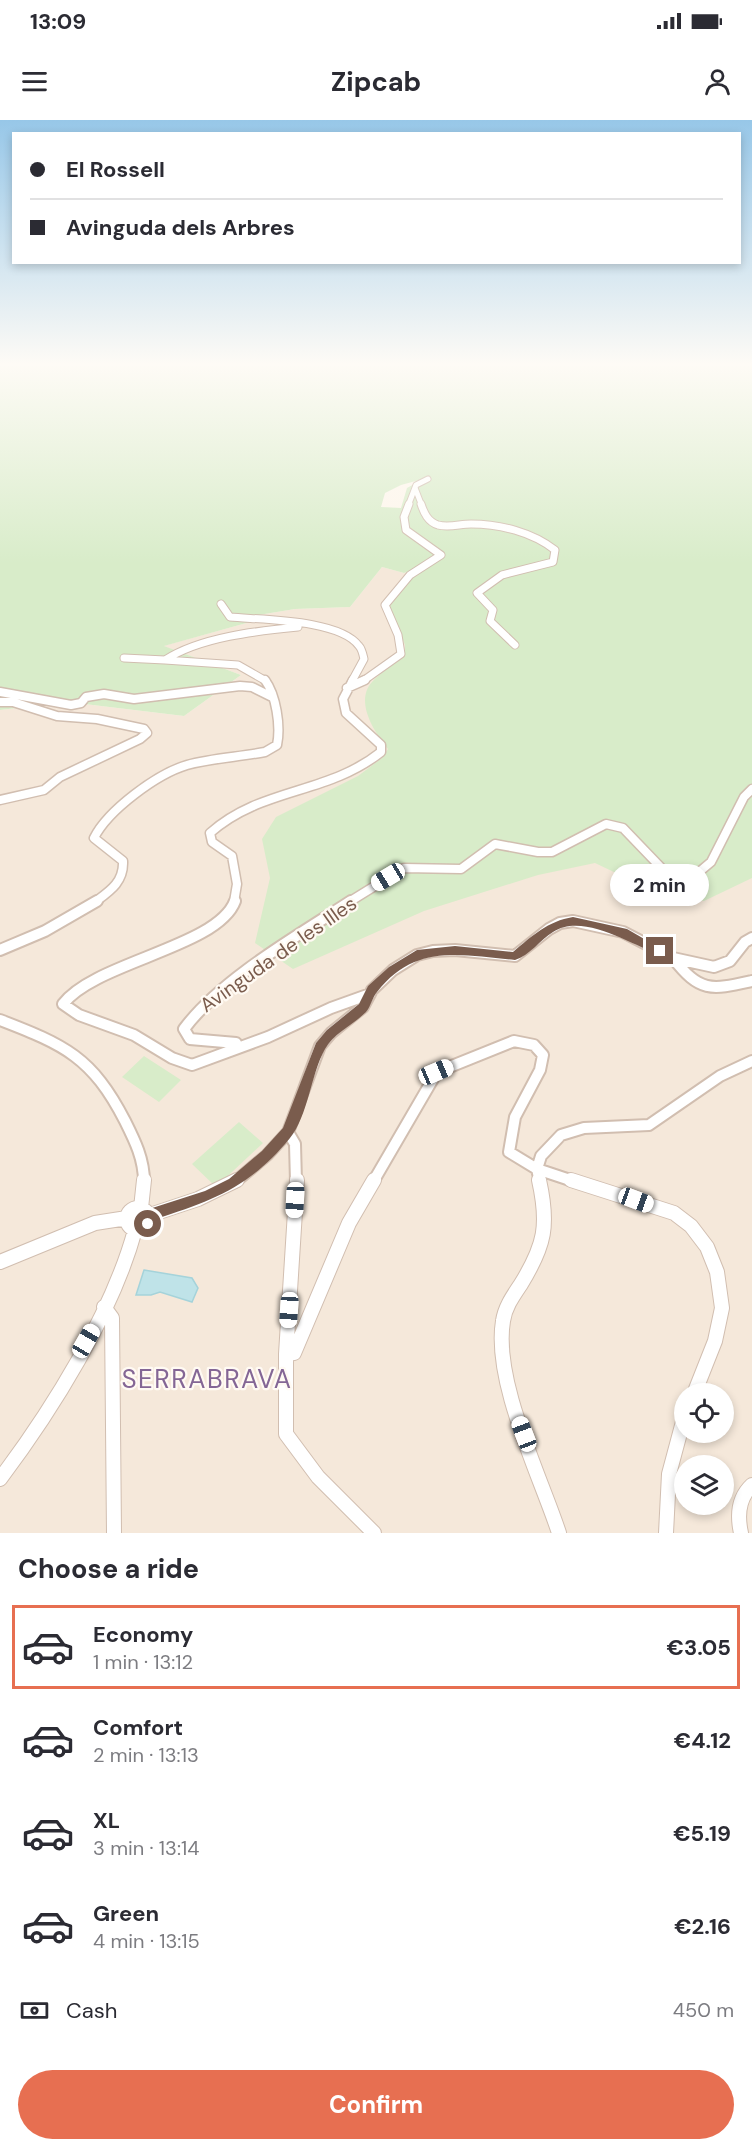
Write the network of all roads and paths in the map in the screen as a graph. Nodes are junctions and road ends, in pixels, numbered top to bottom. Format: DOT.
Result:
graph roads {
  1 [pos="428,479"];
  2 [pos="415,488"];
  3 [pos="221,604"];
  4 [pos="306,625"];
  5 [pos="515,645"];
  6 [pos="124,658"];
  7 [pos="165,660"];
  8 [pos="347,688"];
  9 [pos="0,692"];
  10 [pos="272,697"];
  11 [pos="0,702"];
  12 [pos="752,789"];
  13 [pos="0,800"];
  14 [pos="752,938"];
  15 [pos="0,950"];
  16 [pos="673,958"];
  17 [pos="752,981"];
  18 [pos="370,994"];
  19 [pos="0,1020"];
  20 [pos="254,1042"];
  21 [pos="752,1060"];
  22 [pos="288,1132"];
  23 [pos="537,1169"];
  24 [pos="146,1211"];
  25 [pos="127,1218"];
  26 [pos="135,1230"];
  27 [pos="0,1262"];
  28 [pos="104,1307"];
  29 [pos="286,1354"];
  30 [pos="698,1383"];
  31 [pos="676,1443"];
  32 [pos="0,1479"];
  33 [pos="752,1485"];
  34 [pos="114,1533"];
  35 [pos="374,1533"];
  36 [pos="559,1533"];
  37 [pos="666,1533"];
  38 [pos="741,1533"];
  1 -- 2 [label="street"];
  2 -- 5 [label="street"];
  2 -- 8 [label="street"];
  3 -- 4 [label="street"];
  4 -- 7 [label="street"];
  4 -- 8 [label="street"];
  6 -- 7 [label="street"];
  7 -- 10 [label="street"];
  8 -- 20 [label="street"];
  9 -- 10 [label="street"];
  10 -- 15 [label="street"];
  11 -- 13 [label="street"];
  12 -- 20 [label="street, Avinguda de les Illes"];
  14 -- 16 [label="street"];
  16 -- 17 [label="street"];
  16 -- 18 [label="street"];
  18 -- 20 [label="street"];
  18 -- 22 [label="street"];
  19 -- 24 [label="street"];
  21 -- 23 [label="street"];
  22 -- 24 [label="street"];
  22 -- 29 [label="street"];
  23 -- 29 [label="street"];
  23 -- 30 [label="street"];
  23 -- 36 [label="street"];
  24 -- 25 [label="street"];
  24 -- 26 [label="street"];
  25 -- 26 [label="street"];
  25 -- 27 [label="street"];
  26 -- 28 [label="street"];
  28 -- 32 [label="street"];
  28 -- 34 [label="street"];
  29 -- 35 [label="street"];
  31 -- 37 [label="street"];
  33 -- 38 [label="street"];
}
